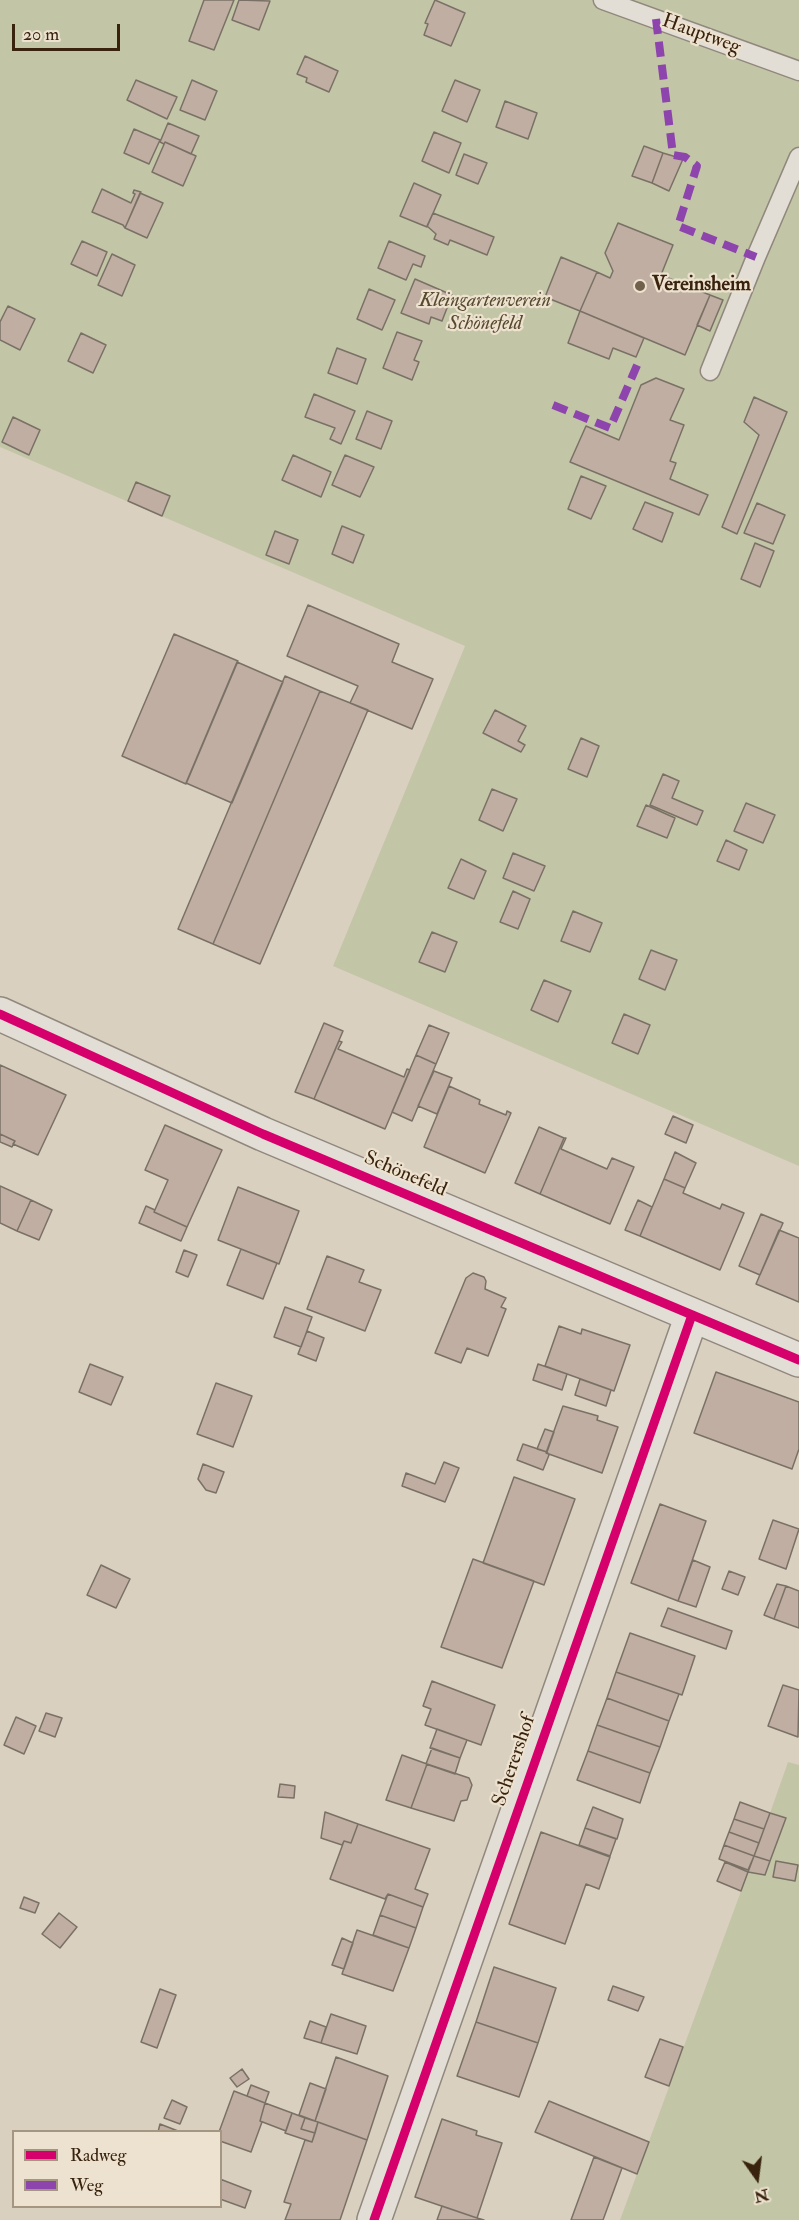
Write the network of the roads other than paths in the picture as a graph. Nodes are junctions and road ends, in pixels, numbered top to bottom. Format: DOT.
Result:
graph roads {
  1 [pos="603,0"];
  2 [pos="799,71"];
  3 [pos="799,157"];
  4 [pos="710,371"];
  5 [pos="0,1014"];
  6 [pos="692,1315"];
  7 [pos="799,1360"];
  8 [pos="374,2220"];
  1 -- 2 [label="lane, Hauptweg"];
  3 -- 4 [label="lane"];
  5 -- 6 [label="street, Schönefeld"];
  6 -- 7 [label="street, Schönefeld"];
  6 -- 8 [label="street, Scherershof"];
}
